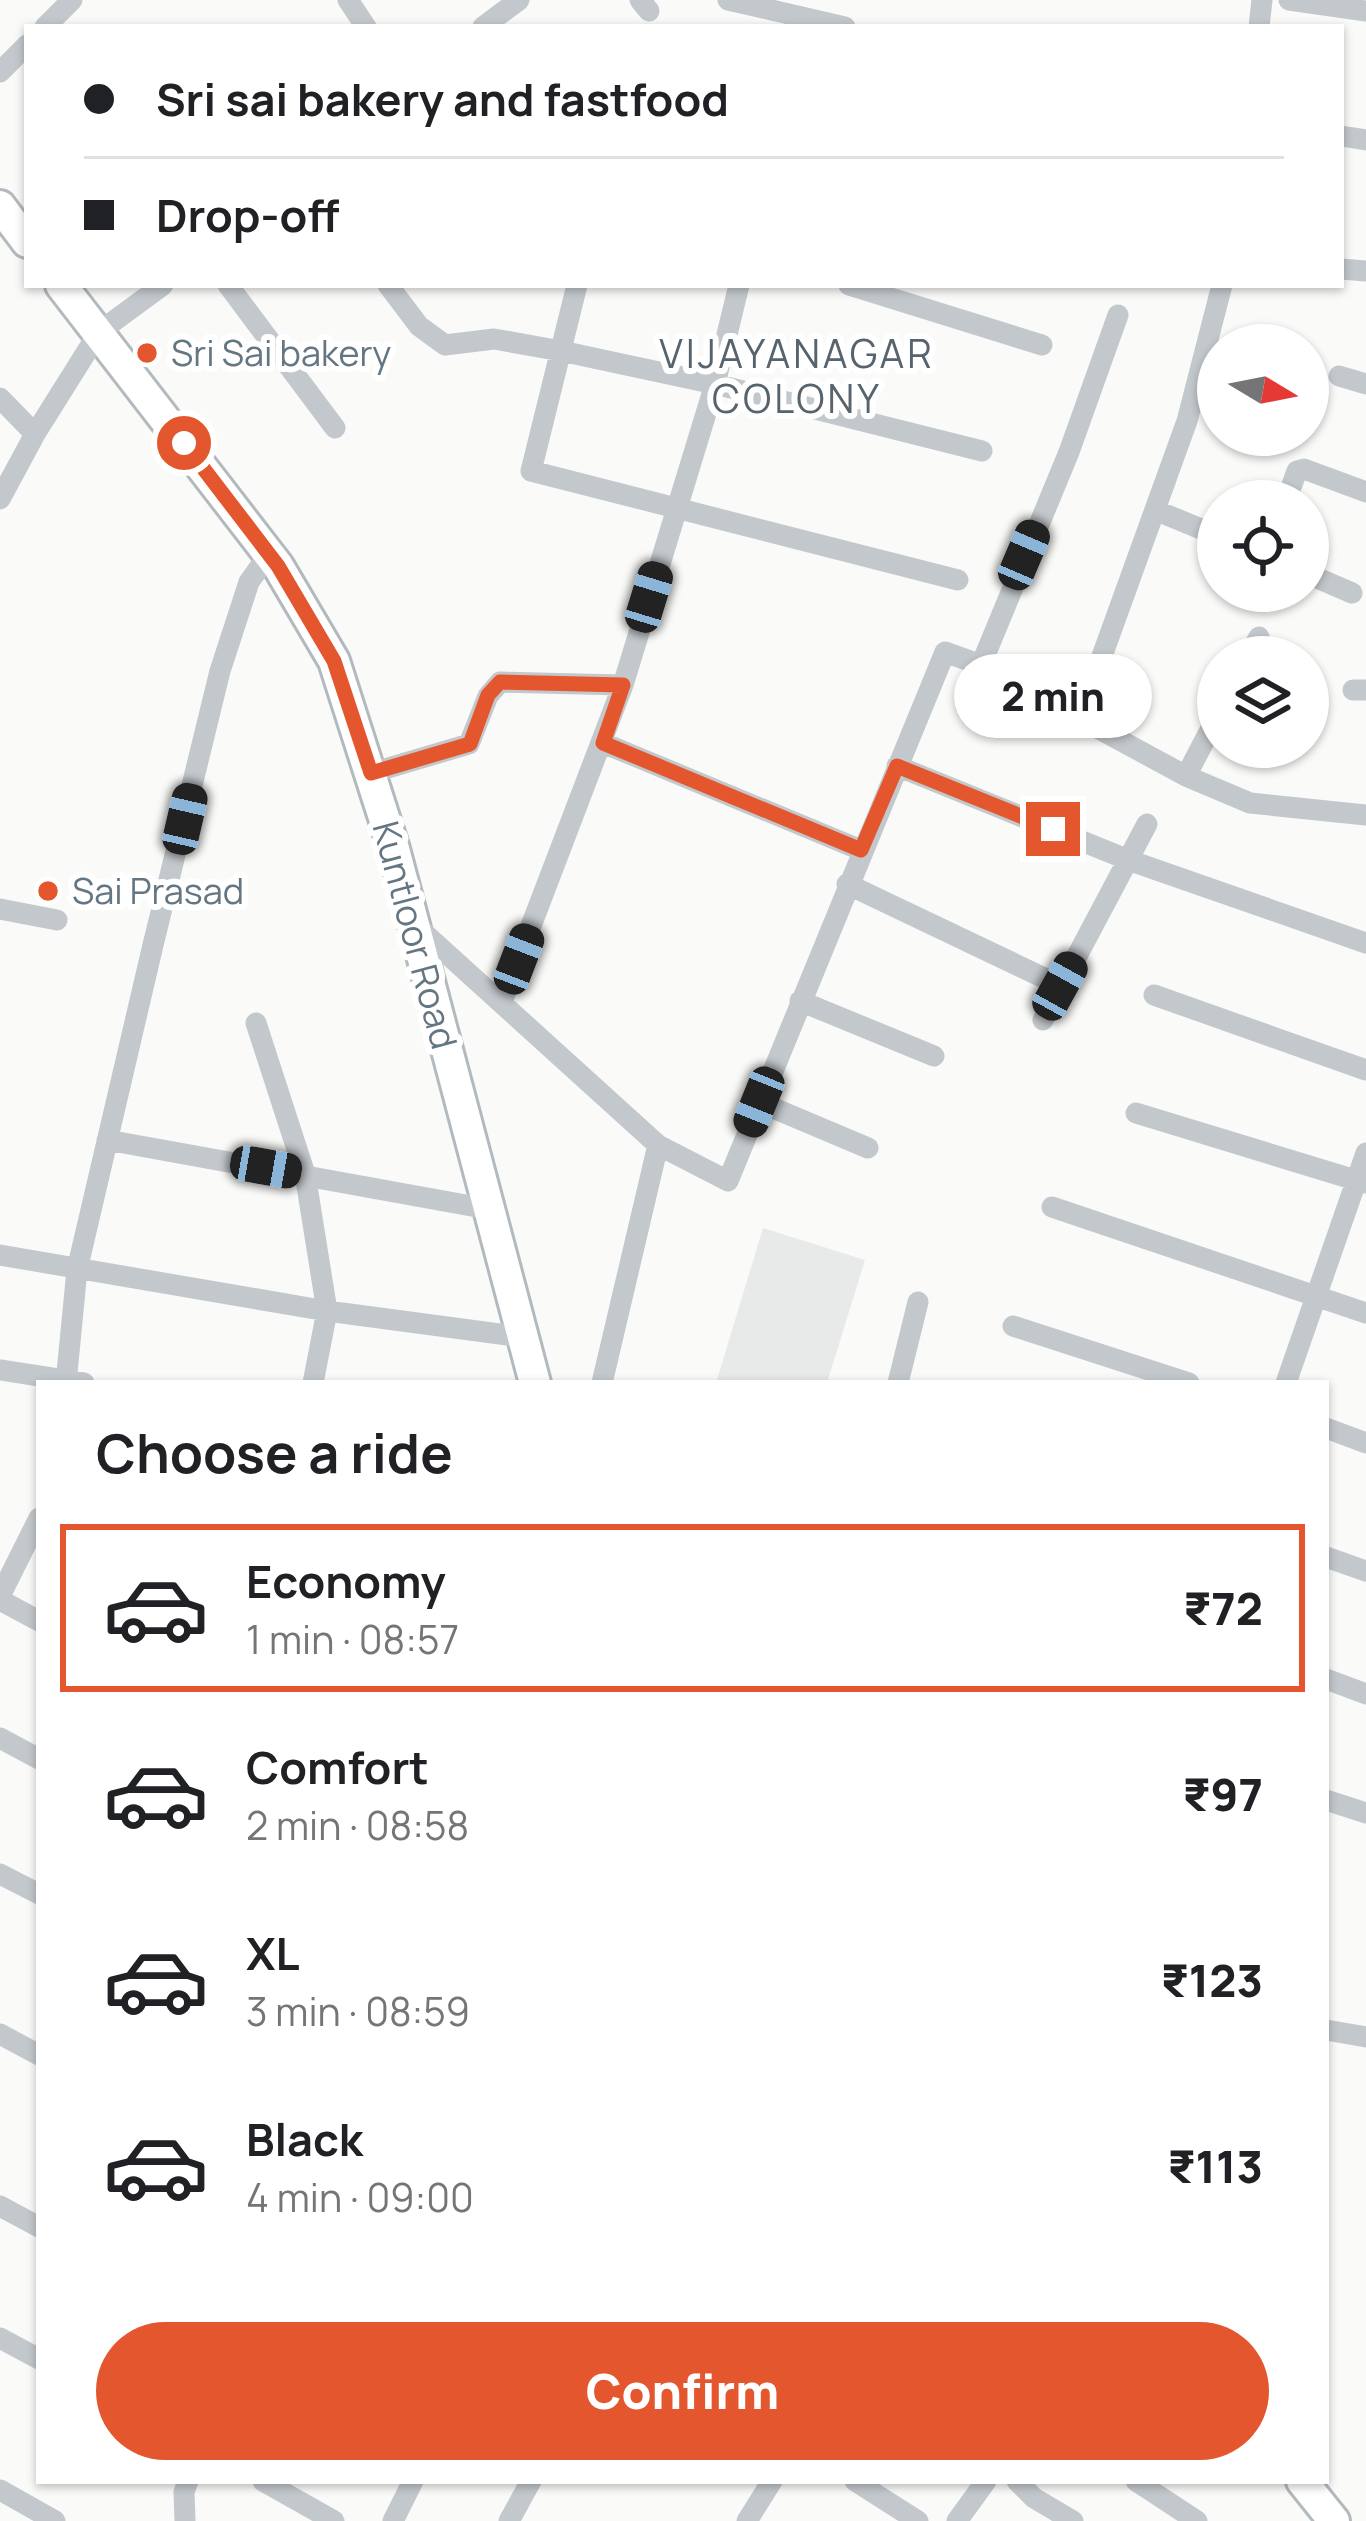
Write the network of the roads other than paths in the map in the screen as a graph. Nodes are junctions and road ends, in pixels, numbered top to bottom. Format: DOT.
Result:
graph roads {
  1 [pos="72,0"];
  2 [pos="728,0"];
  3 [pos="1288,0"];
  4 [pos="1366,11"];
  5 [pos="815,16"];
  6 [pos="48,24"];
  7 [pos="24,48"];
  8 [pos="0,72"];
  9 [pos="0,206"];
  10 [pos="24,238"];
  11 [pos="63,288"];
  12 [pos="159,288"];
  13 [pos="230,288"];
  14 [pos="390,288"];
  15 [pos="576,288"];
  16 [pos="738,288"];
  17 [pos="859,288"];
  18 [pos="1222,288"];
  19 [pos="1118,315"];
  20 [pos="1216,324"];
  21 [pos="99,332"];
  22 [pos="1042,345"];
  23 [pos="561,351"];
  24 [pos="1339,376"];
  25 [pos="715,384"];
  26 [pos="1366,384"];
  27 [pos="1197,395"];
  28 [pos="0,398"];
  29 [pos="334,428"];
  30 [pos="35,434"];
  31 [pos="982,452"];
  32 [pos="1294,480"];
  33 [pos="1366,492"];
  34 [pos="0,499"];
  35 [pos="676,510"];
  36 [pos="1155,510"];
  37 [pos="1197,527"];
  38 [pos="268,554"];
  39 [pos="958,580"];
  40 [pos="1329,583"];
  41 [pos="1352,593"];
  42 [pos="981,665"];
  43 [pos="623,685"];
  44 [pos="1080,717"];
  45 [pos="603,743"];
  46 [pos="1197,755"];
  47 [pos="897,766"];
  48 [pos="371,773"];
  49 [pos="1186,776"];
  50 [pos="1366,815"];
  51 [pos="1147,824"];
  52 [pos="861,850"];
  53 [pos="1130,861"];
  54 [pos="847,884"];
  55 [pos="0,909"];
  56 [pos="57,920"];
  57 [pos="412,923"];
  58 [pos="1366,943"];
  59 [pos="1060,986"];
  60 [pos="1154,995"];
  61 [pos="800,1001"];
  62 [pos="502,1002"];
  63 [pos="1043,1021"];
  64 [pos="256,1023"];
  65 [pos="934,1056"];
  66 [pos="1366,1070"];
  67 [pos="759,1102"];
  68 [pos="1136,1112"];
  69 [pos="107,1140"];
  70 [pos="658,1145"];
  71 [pos="868,1148"];
  72 [pos="1366,1153"];
  73 [pos="305,1174"];
  74 [pos="1361,1182"];
  75 [pos="1052,1207"];
  76 [pos="488,1210"];
  77 [pos="0,1255"];
  78 [pos="77,1270"];
  79 [pos="1316,1296"];
  80 [pos="918,1302"];
  81 [pos="328,1311"];
  82 [pos="1366,1313"];
  83 [pos="1013,1326"];
  84 [pos="522,1337"];
  85 [pos="0,1370"];
  86 [pos="60,1380"];
  87 [pos="72,1380"];
  88 [pos="314,1380"];
  89 [pos="534,1380"];
  90 [pos="603,1380"];
  91 [pos="899,1380"];
  92 [pos="1181,1380"];
  93 [pos="1287,1380"];
  94 [pos="1329,1430"];
  95 [pos="1366,1443"];
  96 [pos="36,1524"];
  97 [pos="1329,1558"];
  98 [pos="1366,1571"];
  99 [pos="0,1598"];
  100 [pos="36,1620"];
  101 [pos="1329,1680"];
  102 [pos="1366,1694"];
  103 [pos="0,1738"];
  104 [pos="36,1757"];
  105 [pos="1329,1800"];
  106 [pos="1366,1813"];
  107 [pos="0,1874"];
  108 [pos="36,1892"];
  109 [pos="1329,2031"];
  110 [pos="0,2034"];
  111 [pos="1366,2037"];
  112 [pos="36,2054"];
  113 [pos="0,2206"];
  114 [pos="36,2225"];
  115 [pos="0,2338"];
  116 [pos="36,2357"];
  117 [pos="187,2484"];
  118 [pos="268,2484"];
  119 [pos="411,2484"];
  120 [pos="529,2484"];
  121 [pos="770,2484"];
  122 [pos="860,2484"];
  123 [pos="984,2484"];
  124 [pos="1141,2484"];
  125 [pos="1304,2484"];
  126 [pos="1033,2486"];
  127 [pos="0,2490"];
  128 [pos="55,2521"];
  129 [pos="185,2521"];
  130 [pos="334,2521"];
  131 [pos="392,2521"];
  132 [pos="508,2521"];
  133 [pos="747,2521"];
  134 [pos="918,2521"];
  135 [pos="957,2521"];
  136 [pos="1073,2521"];
  137 [pos="1197,2521"];
  138 [pos="1334,2521"];
  1 -- 6 [label="street"];
  2 -- 5 [label="street"];
  3 -- 4 [label="street"];
  7 -- 8 [label="street"];
  9 -- 10 [label="street"];
  11 -- 21 [label="street, Kuntloor Road"];
  12 -- 21 [label="street"];
  13 -- 29 [label="street"];
  14 -- 23 [label="street"];
  15 -- 23 [label="street"];
  16 -- 25 [label="street"];
  17 -- 22 [label="street"];
  18 -- 20 [label="street"];
  19 -- 42 [label="street"];
  21 -- 30 [label="street"];
  21 -- 38 [label="street, Kuntloor Road"];
  23 -- 25 [label="street"];
  23 -- 35 [label="street"];
  24 -- 26 [label="street"];
  25 -- 31 [label="street"];
  25 -- 35 [label="street"];
  27 -- 36 [label="street"];
  28 -- 30 [label="street"];
  30 -- 34 [label="street"];
  32 -- 33 [label="street"];
  35 -- 39 [label="street"];
  35 -- 43 [label="street"];
  36 -- 37 [label="street"];
  36 -- 44 [label="street"];
  38 -- 48 [label="street, Kuntloor Road"];
  38 -- 69 [label="street"];
  40 -- 41 [label="street"];
  42 -- 44 [label="street"];
  42 -- 47 [label="street"];
  43 -- 45 [label="street"];
  43 -- 48 [label="street"];
  44 -- 49 [label="street"];
  45 -- 52 [label="street"];
  45 -- 62 [label="street"];
  46 -- 49 [label="street"];
  47 -- 52 [label="street"];
  47 -- 53 [label="street"];
  48 -- 57 [label="street, Kuntloor Road"];
  49 -- 50 [label="street"];
  51 -- 53 [label="street"];
  52 -- 54 [label="street"];
  53 -- 58 [label="street"];
  53 -- 59 [label="street"];
  54 -- 59 [label="street"];
  54 -- 61 [label="street"];
  55 -- 56 [label="street"];
  57 -- 62 [label="street"];
  57 -- 76 [label="street, Kuntloor Road"];
  59 -- 63 [label="street"];
  60 -- 66 [label="street"];
  61 -- 65 [label="street"];
  61 -- 67 [label="street"];
  62 -- 70 [label="street"];
  64 -- 73 [label="street"];
  67 -- 70 [label="street"];
  67 -- 71 [label="street"];
  68 -- 74 [label="street"];
  69 -- 73 [label="street"];
  69 -- 78 [label="street"];
  70 -- 90 [label="street"];
  72 -- 74 [label="street"];
  73 -- 76 [label="street"];
  73 -- 81 [label="street"];
  74 -- 79 [label="street"];
  75 -- 79 [label="street"];
  76 -- 84 [label="street, Kuntloor Road"];
  77 -- 78 [label="street"];
  78 -- 81 [label="street"];
  78 -- 87 [label="street"];
  79 -- 82 [label="street"];
  79 -- 93 [label="street"];
  80 -- 91 [label="street"];
  81 -- 84 [label="street"];
  81 -- 88 [label="street"];
  83 -- 92 [label="street"];
  84 -- 89 [label="street, Kuntloor Road"];
  85 -- 86 [label="street"];
  94 -- 95 [label="street"];
  96 -- 99 [label="street"];
  97 -- 98 [label="street"];
  99 -- 100 [label="street"];
  101 -- 102 [label="street"];
  103 -- 104 [label="street"];
  105 -- 106 [label="street"];
  107 -- 108 [label="street"];
  109 -- 111 [label="street"];
  110 -- 112 [label="street"];
  113 -- 114 [label="street"];
  115 -- 116 [label="street"];
  117 -- 129 [label="street"];
  118 -- 130 [label="street"];
  119 -- 131 [label="street"];
  120 -- 132 [label="street"];
  121 -- 133 [label="street"];
  122 -- 134 [label="street"];
  123 -- 135 [label="street"];
  124 -- 137 [label="street"];
  125 -- 138 [label="street"];
  126 -- 136 [label="street"];
  127 -- 128 [label="street"];
}
